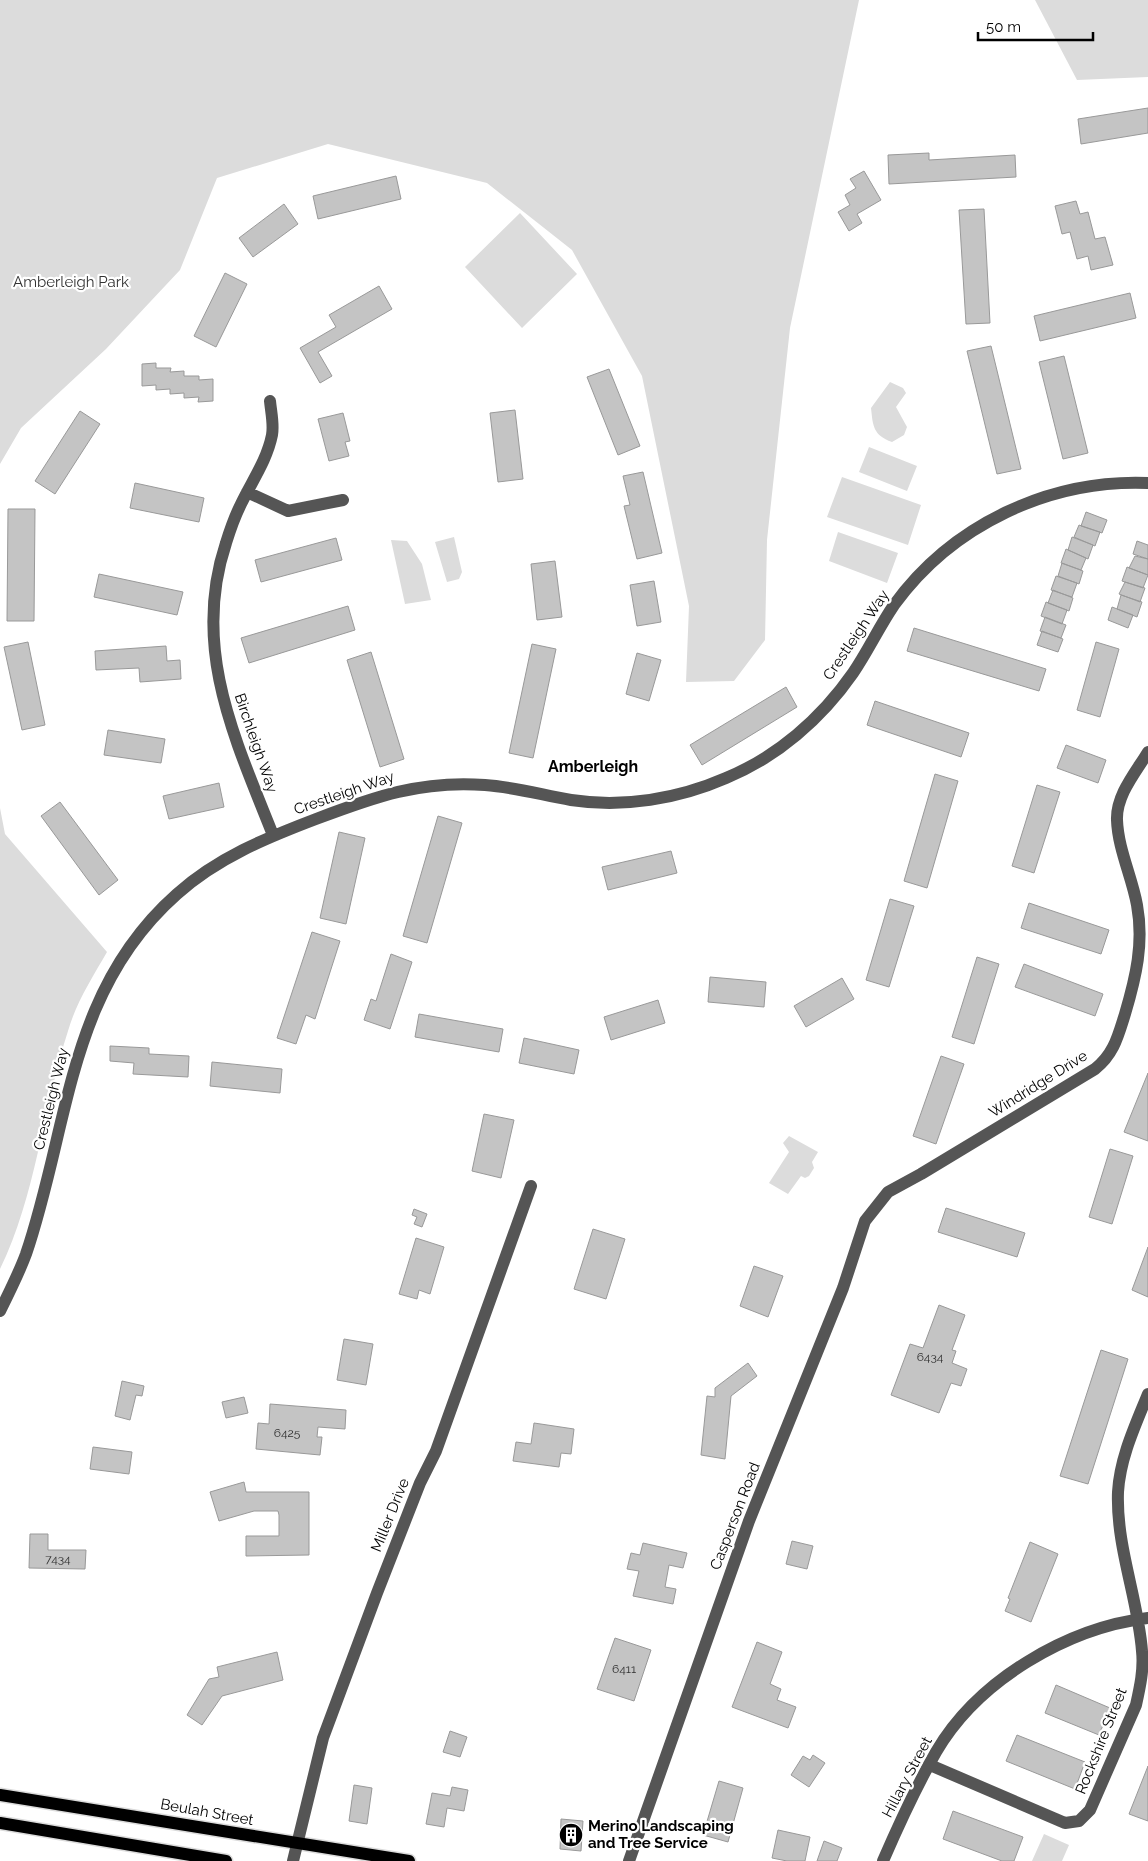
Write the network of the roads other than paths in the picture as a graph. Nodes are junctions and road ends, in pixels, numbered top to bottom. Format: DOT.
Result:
graph roads {
  1 [pos="270,401"];
  2 [pos="1148,483"];
  3 [pos="247,492"];
  4 [pos="343,500"];
  5 [pos="1148,752"];
  6 [pos="273,835"];
  7 [pos="531,1186"];
  8 [pos="888,1192"];
  9 [pos="0,1311"];
  10 [pos="1148,1394"];
  11 [pos="1145,1410"];
  12 [pos="1143,1619"];
  13 [pos="930,1764"];
  14 [pos="0,1795"];
  15 [pos="0,1823"];
  16 [pos="297,1844"];
  17 [pos="226,1861"];
  18 [pos="293,1861"];
  19 [pos="409,1861"];
  20 [pos="629,1861"];
  21 [pos="883,1861"];
  1 -- 3 [label="street, Birchleigh Way"];
  2 -- 6 [label="street, Crestleigh Way"];
  3 -- 4 [label="street"];
  3 -- 6 [label="street, Birchleigh Way"];
  5 -- 8 [label="street, Windridge Drive"];
  6 -- 9 [label="street, Crestleigh Way"];
  7 -- 16 [label="street, Miller Drive"];
  8 -- 20 [label="street, Casperson Road"];
  10 -- 11 [label="street, Rockshire Street"];
  11 -- 12 [label="street, Rockshire Street"];
  12 -- 13 [label="street, Hillary Street"];
  12 -- 13 [label="street, Rockshire Street"];
  13 -- 21 [label="street, Hillary Street"];
  14 -- 16 [label="main road, Beulah Street"];
  15 -- 17 [label="main road"];
  16 -- 18 [label="street, Miller Drive"];
  16 -- 19 [label="main road, Beulah Street"];
}
